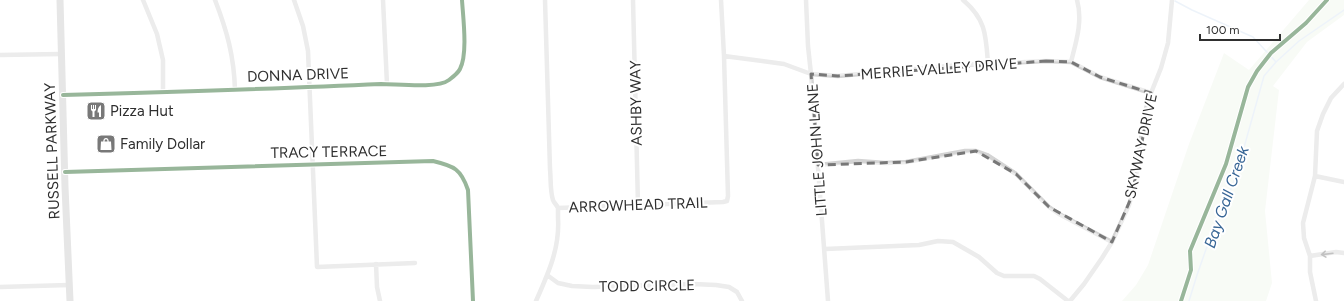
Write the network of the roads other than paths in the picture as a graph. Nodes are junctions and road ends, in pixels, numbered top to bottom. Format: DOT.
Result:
graph roads {
  1 [pos="60,0"];
  2 [pos="143,0"];
  3 [pos="215,0"];
  4 [pos="294,0"];
  5 [pos="383,0"];
  6 [pos="462,0"];
  7 [pos="545,0"];
  8 [pos="633,0"];
  9 [pos="721,0"];
  10 [pos="806,0"];
  11 [pos="963,0"];
  12 [pos="1077,0"];
  13 [pos="1172,0"];
  14 [pos="61,54"];
  15 [pos="0,56"];
  16 [pos="724,56"];
  17 [pos="1071,62"];
  18 [pos="988,64"];
  19 [pos="811,74"];
  20 [pos="387,84"];
  21 [pos="1344,84"];
  22 [pos="310,88"];
  23 [pos="235,90"];
  24 [pos="163,92"];
  25 [pos="1151,93"];
  26 [pos="63,95"];
  27 [pos="312,164"];
  28 [pos="818,165"];
  29 [pos="65,172"];
  30 [pos="1315,176"];
  31 [pos="1344,182"];
  32 [pos="638,206"];
  33 [pos="558,208"];
  34 [pos="1112,242"];
  35 [pos="824,249"];
  36 [pos="1344,253"];
  37 [pos="1310,256"];
  38 [pos="415,263"];
  39 [pos="376,264"];
  40 [pos="547,275"];
  41 [pos="69,285"];
  42 [pos="0,287"];
  43 [pos="70,301"];
  44 [pos="380,301"];
  45 [pos="473,301"];
  46 [pos="536,301"];
  47 [pos="742,301"];
  48 [pos="828,301"];
  49 [pos="1069,301"];
  50 [pos="1316,301"];
  1 -- 14 [label="main road, RUSSELL PARKWAY"];
  2 -- 24 [label="street"];
  3 -- 23 [label="street"];
  4 -- 22 [label="street"];
  5 -- 20 [label="street"];
  6 -- 20 [label="street, DONNA DRIVE"];
  7 -- 33 [label="street, ARROWHEAD TRAIL"];
  8 -- 32 [label="street, ASHBY WAY"];
  9 -- 16 [label="street, ARROWHEAD TRAIL"];
  10 -- 19 [label="street, LITTLE JOHN LANE"];
  11 -- 18 [label="street"];
  12 -- 17 [label="street"];
  13 -- 25 [label="street, SKYWAY DRIVE"];
  14 -- 15 [label="street"];
  14 -- 26 [label="main road, RUSSELL PARKWAY"];
  16 -- 19 [label="street, MERRIE VALLEY DRIVE"];
  16 -- 32 [label="street, ARROWHEAD TRAIL"];
  17 -- 18 [label="street, MERRIE VALLEY DRIVE"];
  17 -- 25 [label="street, MERRIE VALLEY DRIVE"];
  18 -- 19 [label="street, MERRIE VALLEY DRIVE"];
  19 -- 28 [label="street, LITTLE JOHN LANE"];
  20 -- 22 [label="street, DONNA DRIVE"];
  21 -- 30 [label="street"];
  22 -- 23 [label="street, DONNA DRIVE"];
  22 -- 27 [label="street"];
  23 -- 24 [label="street, DONNA DRIVE"];
  24 -- 26 [label="street, DONNA DRIVE"];
  25 -- 34 [label="street, SKYWAY DRIVE"];
  26 -- 29 [label="main road, RUSSELL PARKWAY"];
  27 -- 29 [label="street, TRACY TERRACE"];
  27 -- 39 [label="street"];
  27 -- 45 [label="street, TRACY TERRACE"];
  28 -- 34 [label="street"];
  28 -- 35 [label="street, LITTLE JOHN LANE"];
  29 -- 41 [label="main road, RUSSELL PARKWAY"];
  30 -- 31 [label="street"];
  30 -- 37 [label="street"];
  32 -- 33 [label="street, ARROWHEAD TRAIL"];
  33 -- 40 [label="street"];
  34 -- 49 [label="street, SKYWAY DRIVE"];
  35 -- 48 [label="street, LITTLE JOHN LANE"];
  35 -- 49 [label="street"];
  36 -- 37 [label="street, one-way"];
  37 -- 50 [label="street"];
  38 -- 39 [label="street"];
  39 -- 44 [label="street"];
  40 -- 46 [label="street"];
  40 -- 47 [label="street, TODD CIRCLE"];
  41 -- 42 [label="street"];
  41 -- 43 [label="main road, RUSSELL PARKWAY"];
}
